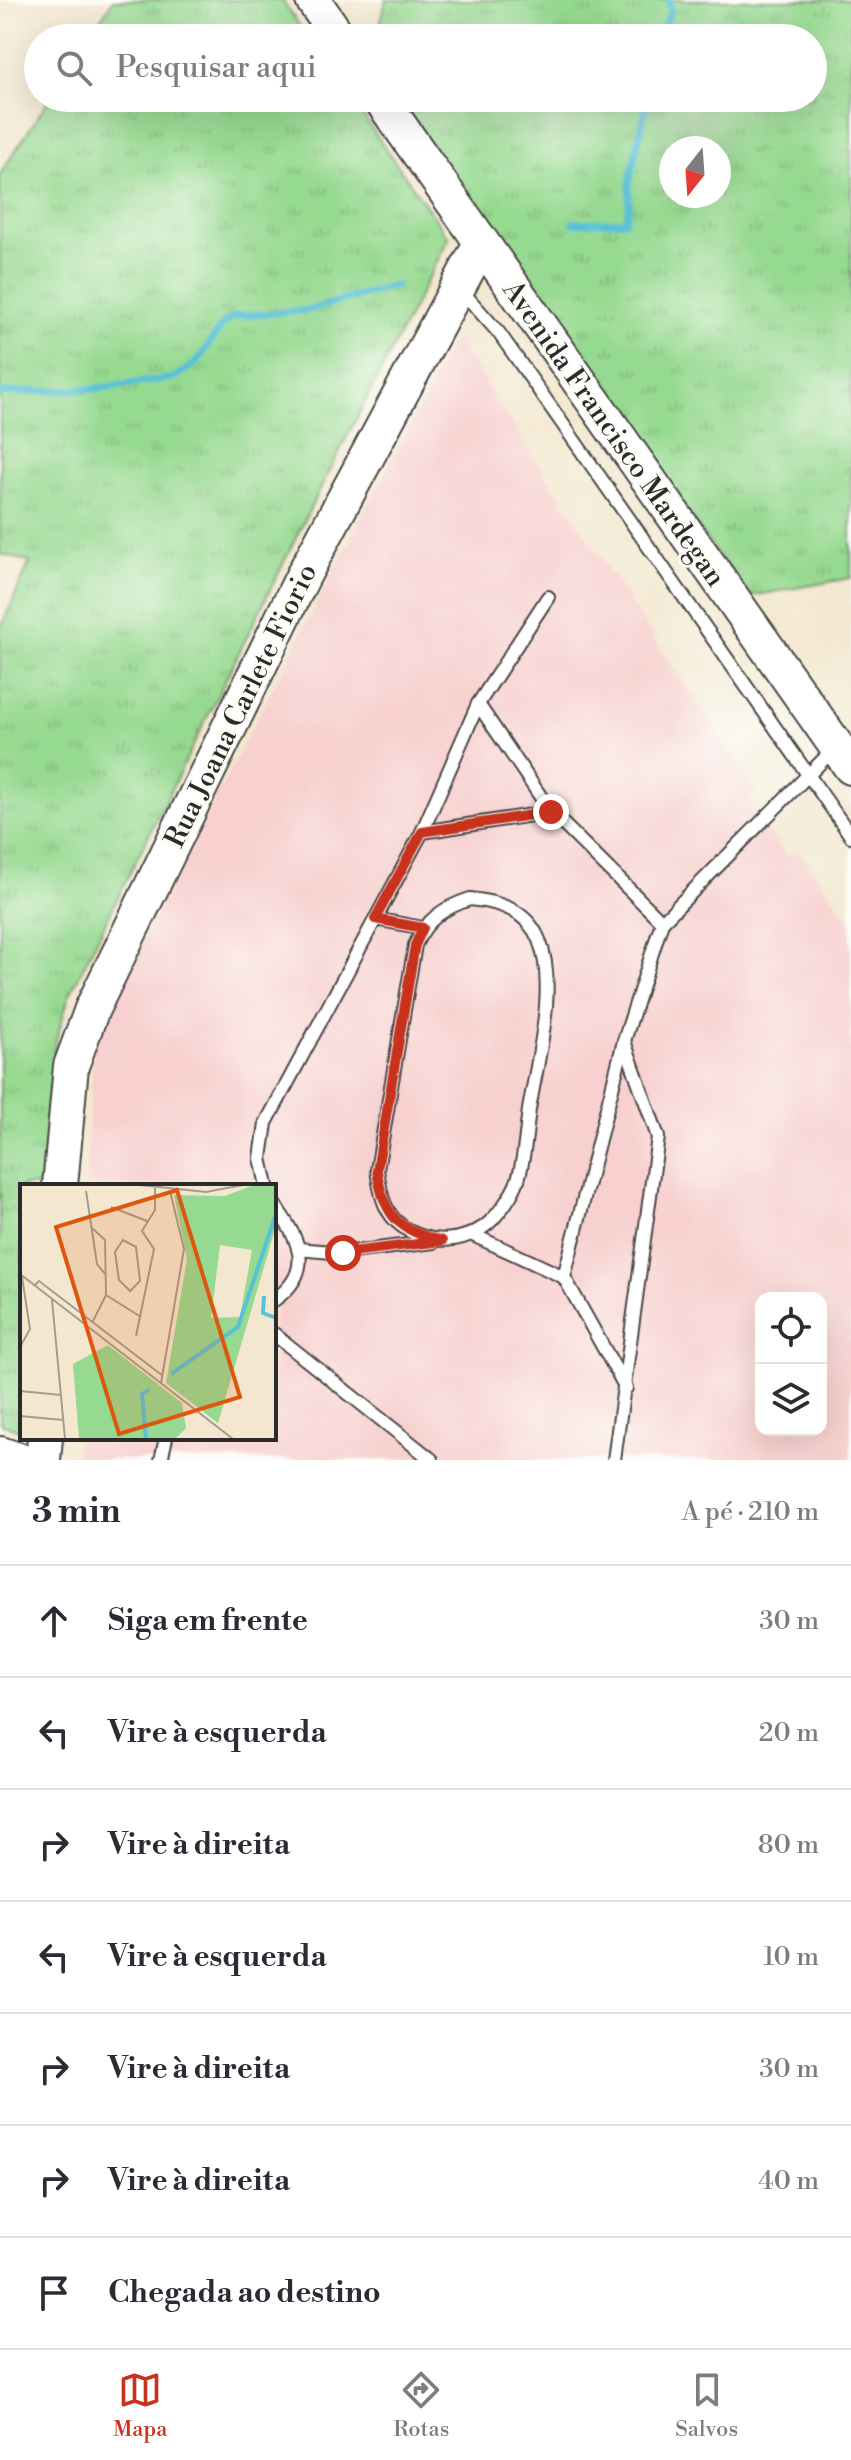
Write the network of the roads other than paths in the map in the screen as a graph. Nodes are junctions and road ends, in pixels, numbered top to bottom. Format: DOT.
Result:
graph roads {
  1 [pos="313,0"];
  2 [pos="329,24"];
  3 [pos="390,112"];
  4 [pos="481,244"];
  5 [pos="458,287"];
  6 [pos="548,597"];
  7 [pos="478,704"];
  8 [pos="844,757"];
  9 [pos="805,775"];
  10 [pos="551,812"];
  11 [pos="422,832"];
  12 [pos="851,836"];
  13 [pos="375,919"];
  14 [pos="662,922"];
  15 [pos="423,928"];
  16 [pos="624,1041"];
  17 [pos="60,1184"];
  18 [pos="267,1184"];
  19 [pos="276,1207"];
  20 [pos="473,1235"];
  21 [pos="442,1241"];
  22 [pos="298,1249"];
  23 [pos="564,1277"];
  24 [pos="276,1299"];
  25 [pos="276,1336"];
  26 [pos="626,1388"];
  27 [pos="45,1440"];
  28 [pos="166,1440"];
  29 [pos="0,1454"];
  30 [pos="18,1460"];
  31 [pos="43,1460"];
  32 [pos="161,1460"];
  33 [pos="432,1460"];
  34 [pos="614,1460"];
  1 -- 2 [label="street"];
  3 -- 4 [label="street, Avenida Francisco Mardegan"];
  4 -- 5 [label="street, Rua Joana Carlete Fiorio"];
  4 -- 8 [label="street, Avenida Francisco Mardegan"];
  5 -- 9 [label="lane"];
  5 -- 17 [label="street, Rua Joana Carlete Fiorio"];
  6 -- 7 [label="lane"];
  7 -- 10 [label="lane"];
  7 -- 11 [label="lane"];
  8 -- 9 [label="lane"];
  9 -- 12 [label="lane"];
  9 -- 14 [label="lane"];
  10 -- 11 [label="lane"];
  10 -- 14 [label="lane"];
  11 -- 13 [label="lane"];
  13 -- 15 [label="lane"];
  13 -- 18 [label="lane"];
  14 -- 16 [label="lane"];
  15 -- 20 [label="lane"];
  15 -- 21 [label="lane"];
  16 -- 23 [label="lane"];
  16 -- 26 [label="lane"];
  19 -- 22 [label="lane"];
  20 -- 21 [label="lane"];
  20 -- 23 [label="lane"];
  21 -- 22 [label="lane"];
  22 -- 24 [label="lane"];
  23 -- 26 [label="lane"];
  25 -- 33 [label="lane"];
  26 -- 34 [label="lane"];
  27 -- 31 [label="street"];
  28 -- 32 [label="lane"];
  29 -- 30 [label="street"];
}
